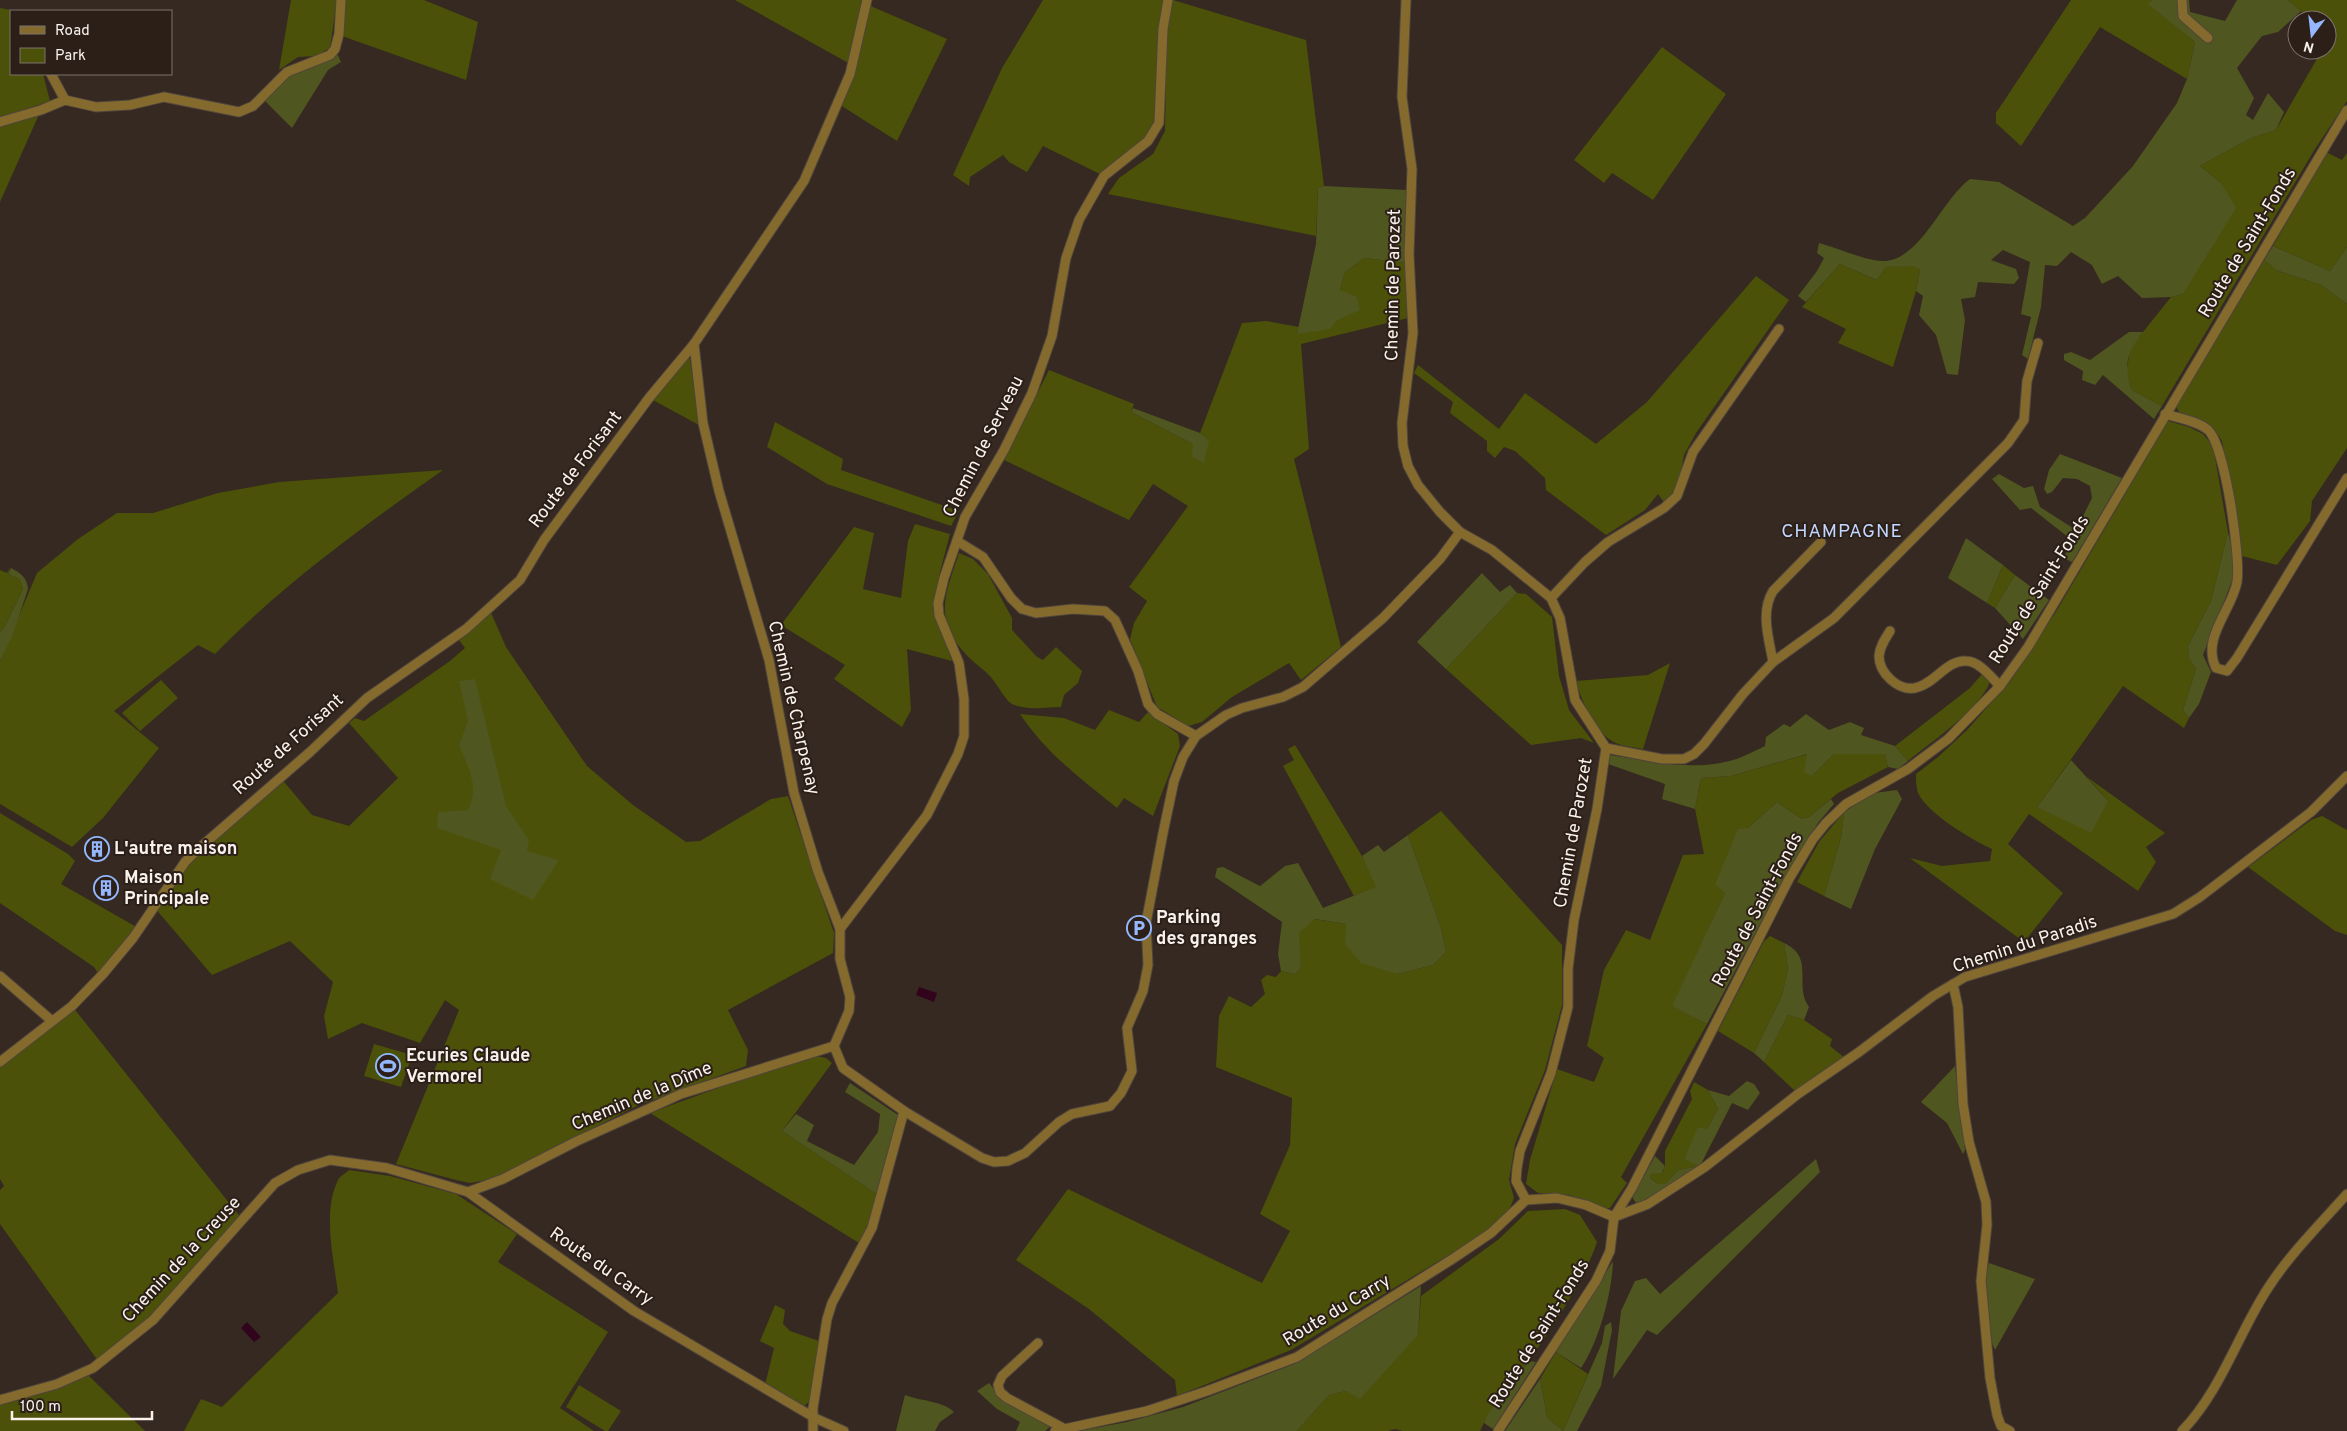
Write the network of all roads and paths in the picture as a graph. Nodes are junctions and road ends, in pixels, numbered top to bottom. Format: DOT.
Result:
graph roads {
  1 [pos="341,0"];
  2 [pos="867,0"];
  3 [pos="1168,0"];
  4 [pos="1406,0"];
  5 [pos="2182,0"];
  6 [pos="2208,38"];
  7 [pos="52,75"];
  8 [pos="64,100"];
  9 [pos="2347,110"];
  10 [pos="0,122"];
  11 [pos="1779,329"];
  12 [pos="2038,342"];
  13 [pos="694,344"];
  14 [pos="2165,414"];
  15 [pos="2347,478"];
  16 [pos="1460,532"];
  17 [pos="957,541"];
  18 [pos="1821,542"];
  19 [pos="1551,598"];
  20 [pos="1890,631"];
  21 [pos="1773,662"];
  22 [pos="2000,686"];
  23 [pos="1196,736"];
  24 [pos="1606,748"];
  25 [pos="2347,776"];
  26 [pos="840,929"];
  27 [pos="0,976"];
  28 [pos="1953,984"];
  29 [pos="52,1022"];
  30 [pos="834,1046"];
  31 [pos="0,1062"];
  32 [pos="904,1111"];
  33 [pos="330,1160"];
  34 [pos="468,1192"];
  35 [pos="2347,1194"];
  36 [pos="1526,1200"];
  37 [pos="1614,1217"];
  38 [pos="1038,1343"];
  39 [pos="0,1400"];
  40 [pos="815,1418"];
  41 [pos="1059,1430"];
  42 [pos="814,1431"];
  43 [pos="844,1431"];
  44 [pos="1498,1431"];
  45 [pos="2010,1431"];
  46 [pos="2182,1431"];
  1 -- 8 [label="street"];
  2 -- 13 [label="street, Route de Forisant"];
  3 -- 17 [label="street, Chemin de Serveau"];
  4 -- 16 [label="street, Chemin de Parozet"];
  5 -- 6 [label="street"];
  7 -- 8 [label="street"];
  8 -- 10 [label="street"];
  9 -- 14 [label="street, Route de Saint-Fonds"];
  11 -- 19 [label="street"];
  12 -- 21 [label="street"];
  13 -- 26 [label="street, Chemin de Charpenay"];
  13 -- 29 [label="street, Route de Forisant"];
  14 -- 15 [label="street"];
  14 -- 22 [label="street, Route de Saint-Fonds"];
  16 -- 19 [label="street, Chemin de Parozet"];
  16 -- 23 [label="street"];
  17 -- 23 [label="street"];
  17 -- 26 [label="street, Chemin de Serveau"];
  18 -- 21 [label="street"];
  19 -- 24 [label="street, Chemin de Parozet"];
  20 -- 22 [label="street"];
  21 -- 24 [label="street"];
  22 -- 37 [label="street, Route de Saint-Fonds"];
  23 -- 32 [label="street"];
  24 -- 36 [label="street, Chemin de Parozet"];
  25 -- 28 [label="street, Chemin du Paradis"];
  26 -- 30 [label="street, Chemin de Charpenay"];
  27 -- 29 [label="street"];
  28 -- 37 [label="street, Chemin du Paradis"];
  28 -- 45 [label="street"];
  29 -- 31 [label="street, Route de Forisant"];
  30 -- 32 [label="street"];
  30 -- 34 [label="street, Chemin de la Dîme"];
  32 -- 40 [label="street"];
  33 -- 34 [label="street, Route du Carry"];
  33 -- 39 [label="street, Chemin de la Creuse"];
  34 -- 40 [label="street, Route du Carry"];
  35 -- 46 [label="street"];
  36 -- 37 [label="street"];
  36 -- 41 [label="street, Route du Carry"];
  37 -- 44 [label="street, Route de Saint-Fonds"];
  38 -- 41 [label="street"];
  40 -- 42 [label="street"];
  40 -- 43 [label="street, Route du Carry"];
}
